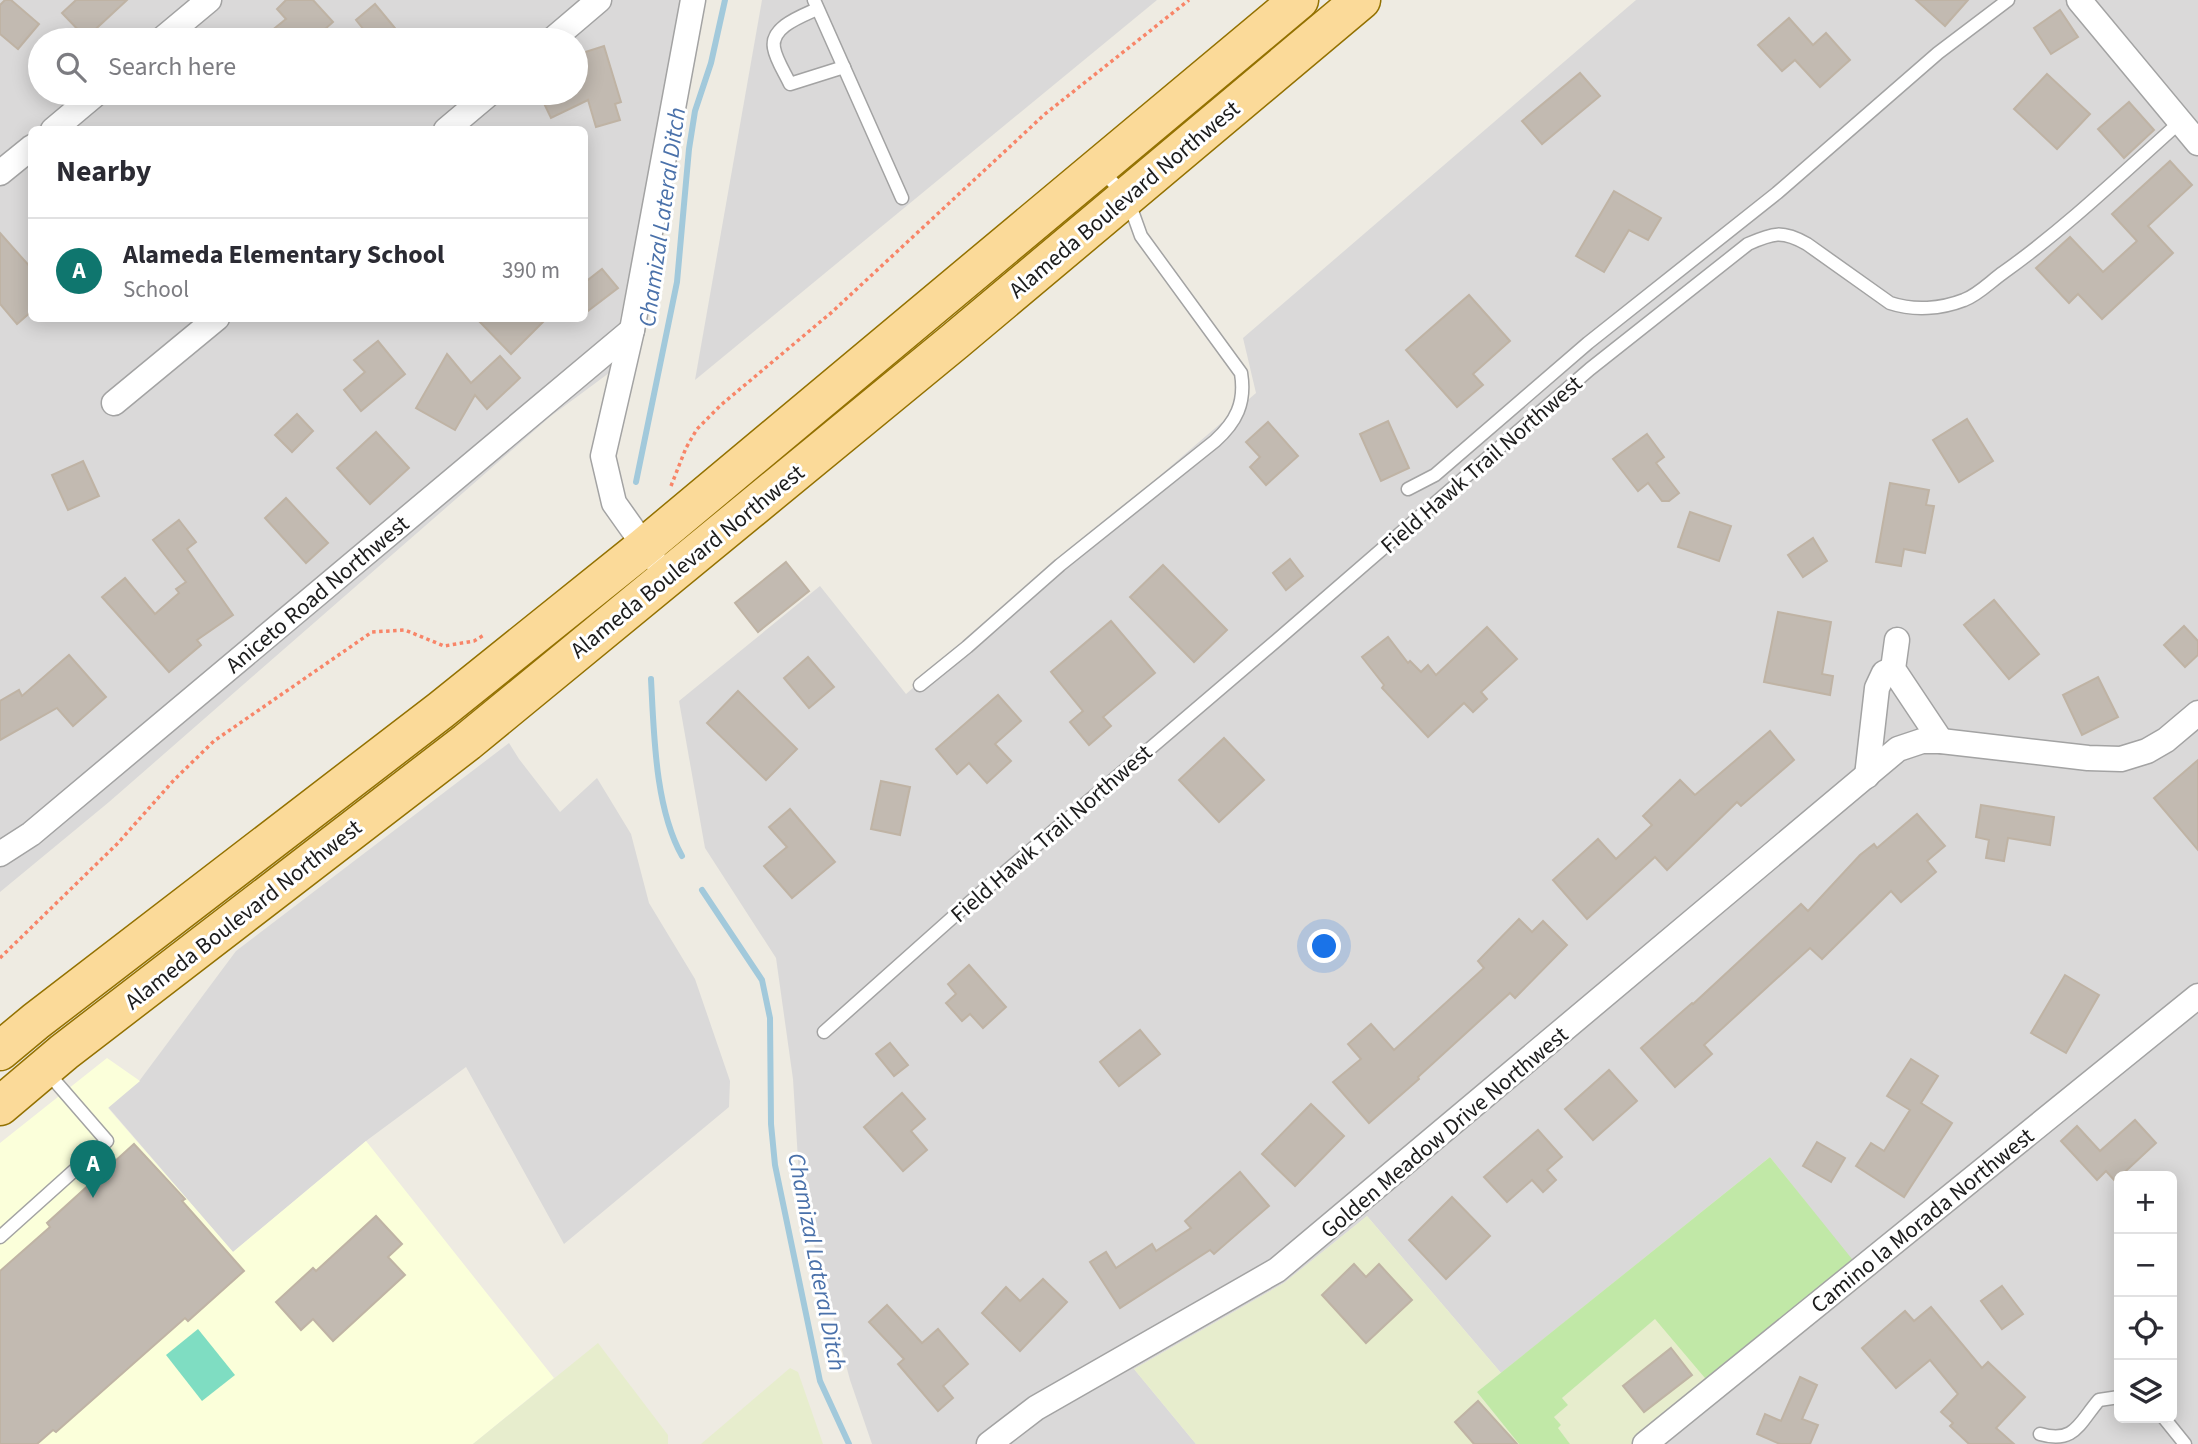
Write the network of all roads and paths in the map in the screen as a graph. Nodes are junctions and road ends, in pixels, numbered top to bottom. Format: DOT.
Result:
graph roads {
  1 [pos="209,0"];
  2 [pos="599,0"];
  3 [pos="693,0"];
  4 [pos="1298,0"];
  5 [pos="1362,0"];
  6 [pos="2008,0"];
  7 [pos="2079,0"];
  8 [pos="815,4"];
  9 [pos="175,28"];
  10 [pos="566,28"];
  11 [pos="844,67"];
  12 [pos="83,105"];
  13 [pos="476,105"];
  14 [pos="2180,122"];
  15 [pos="58,126"];
  16 [pos="451,126"];
  17 [pos="2198,141"];
  18 [pos="28,150"];
  19 [pos="1098,167"];
  20 [pos="0,173"];
  21 [pos="1127,197"];
  22 [pos="902,198"];
  23 [pos="212,322"];
  24 [pos="632,330"];
  25 [pos="114,403"];
  26 [pos="1408,489"];
  27 [pos="644,547"];
  28 [pos="666,577"];
  29 [pos="1897,640"];
  30 [pos="1894,669"];
  31 [pos="919,685"];
  32 [pos="2198,713"];
  33 [pos="1941,741"];
  34 [pos="1867,776"];
  35 [pos="0,854"];
  36 [pos="2198,996"];
  37 [pos="824,1032"];
  38 [pos="0,1051"];
  39 [pos="44,1069"];
  40 [pos="0,1106"];
  41 [pos="0,1237"];
  42 [pos="2114,1398"];
  43 [pos="2168,1423"];
  44 [pos="2040,1434"];
  45 [pos="989,1444"];
  46 [pos="1645,1444"];
  47 [pos="2185,1444"];
  1 -- 9 [label="street"];
  2 -- 10 [label="street"];
  3 -- 24 [label="street"];
  4 -- 19 [label="main road, Alameda Boulevard Northwest"];
  5 -- 21 [label="main road, Alameda Boulevard Northwest"];
  6 -- 26 [label="lane"];
  7 -- 14 [label="street"];
  8 -- 11 [label="lane"];
  8 -- 11 [label="lane"];
  11 -- 22 [label="lane"];
  12 -- 15 [label="street"];
  13 -- 16 [label="street"];
  14 -- 17 [label="street"];
  14 -- 37 [label="lane, Field Hawk Trail Northwest"];
  18 -- 20 [label="street"];
  19 -- 21 [label="lane"];
  19 -- 27 [label="main road, Alameda Boulevard Northwest"];
  21 -- 28 [label="main road, Alameda Boulevard Northwest"];
  21 -- 31 [label="lane"];
  23 -- 25 [label="street"];
  24 -- 27 [label="street"];
  24 -- 35 [label="street, Aniceto Road Northwest"];
  27 -- 28 [label="street"];
  27 -- 38 [label="main road, Alameda Boulevard Northwest"];
  28 -- 39 [label="main road, Alameda Boulevard Northwest"];
  29 -- 30 [label="street"];
  30 -- 33 [label="street"];
  30 -- 34 [label="street"];
  32 -- 33 [label="street, Golden Meadow Drive Northwest"];
  33 -- 34 [label="street, Golden Meadow Drive Northwest"];
  34 -- 45 [label="street, Golden Meadow Drive Northwest"];
  36 -- 46 [label="street, Camino la Morada Northwest"];
  39 -- 40 [label="main road, Alameda Boulevard Northwest"];
  39 -- 41 [label="lane"];
  42 -- 44 [label="lane"];
  43 -- 47 [label="lane"];
}
